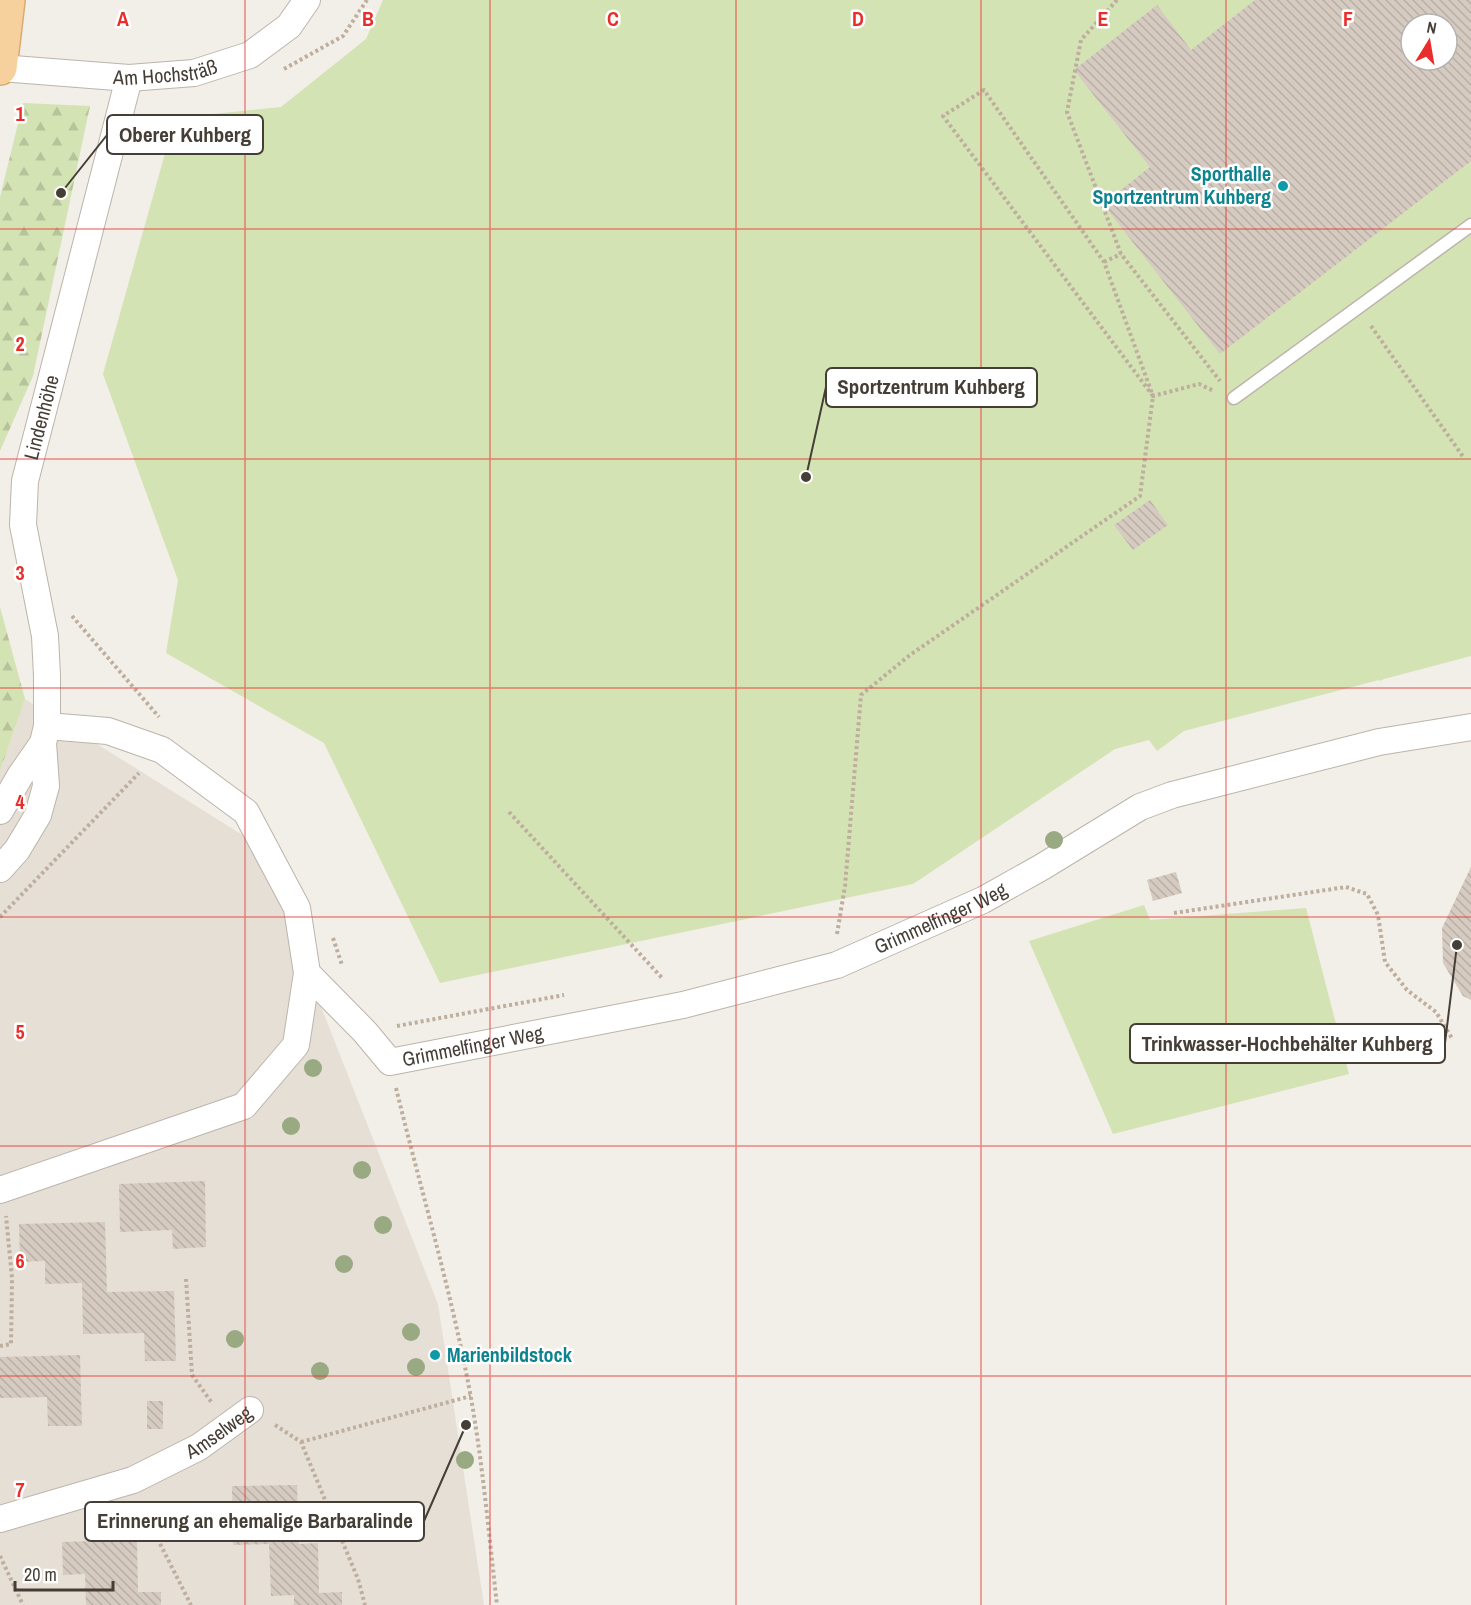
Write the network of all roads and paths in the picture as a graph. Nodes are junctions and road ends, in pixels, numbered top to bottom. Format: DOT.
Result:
graph roads {
  1 [pos="8,0"];
  2 [pos="308,0"];
  3 [pos="1117,0"];
  4 [pos="0,68"];
  5 [pos="126,88"];
  6 [pos="1471,225"];
  7 [pos="1121,254"];
  8 [pos="1104,262"];
  9 [pos="1359,308"];
  10 [pos="1153,396"];
  11 [pos="1234,398"];
  12 [pos="1464,458"];
  13 [pos="70,613"];
  14 [pos="1471,727"];
  15 [pos="45,735"];
  16 [pos="162,750"];
  17 [pos="0,811"];
  18 [pos="509,812"];
  19 [pos="0,869"];
  20 [pos="1174,913"];
  21 [pos="0,917"];
  22 [pos="848,927"];
  23 [pos="331,931"];
  24 [pos="837,931"];
  25 [pos="827,936"];
  26 [pos="837,965"];
  27 [pos="307,973"];
  28 [pos="674,975"];
  29 [pos="346,976"];
  30 [pos="662,977"];
  31 [pos="651,980"];
  32 [pos="571,994"];
  33 [pos="683,1005"];
  34 [pos="365,1032"];
  35 [pos="1453,1040"];
  36 [pos="390,1062"];
  37 [pos="0,1190"];
  38 [pos="8,1240"];
  39 [pos="186,1279"];
  40 [pos="0,1346"];
  41 [pos="192,1375"];
  42 [pos="471,1396"];
  43 [pos="250,1410"];
  44 [pos="301,1442"];
  45 [pos="0,1519"];
  46 [pos="148,1520"];
  47 [pos="0,1556"];
  48 [pos="23,1605"];
  49 [pos="191,1605"];
  50 [pos="365,1605"];
  51 [pos="497,1605"];
  1 -- 4 [label="main road"];
  2 -- 5 [label="street, Am Hochsträß"];
  3 -- 7 [label="path"];
  4 -- 5 [label="street, Am Hochsträß"];
  5 -- 15 [label="street, Lindenhöhe"];
  6 -- 9 [label="lane"];
  7 -- 8 [label="path"];
  7 -- 11 [label="path"];
  8 -- 10 [label="path"];
  8 -- 10 [label="path"];
  9 -- 11 [label="lane"];
  9 -- 12 [label="path"];
  10 -- 11 [label="path"];
  10 -- 24 [label="path"];
  13 -- 16 [label="path"];
  14 -- 26 [label="street, Grimmelfinger Weg"];
  15 -- 16 [label="street"];
  15 -- 17 [label="street"];
  15 -- 19 [label="street, Lindenhöhe"];
  16 -- 21 [label="path"];
  16 -- 27 [label="street"];
  18 -- 30 [label="path"];
  20 -- 35 [label="path"];
  22 -- 24 [label="path"];
  23 -- 29 [label="path"];
  24 -- 25 [label="path"];
  24 -- 26 [label="path"];
  26 -- 33 [label="street, Grimmelfinger Weg"];
  27 -- 34 [label="street"];
  27 -- 37 [label="street"];
  28 -- 30 [label="path"];
  30 -- 31 [label="path"];
  30 -- 33 [label="path"];
  32 -- 34 [label="path"];
  33 -- 36 [label="street, Grimmelfinger Weg"];
  34 -- 36 [label="street"];
  36 -- 42 [label="path"];
  38 -- 40 [label="path"];
  39 -- 41 [label="path"];
  42 -- 44 [label="path"];
  42 -- 51 [label="path"];
  43 -- 44 [label="path, Amselweg"];
  43 -- 45 [label="street, Amselweg"];
  44 -- 50 [label="path"];
  46 -- 49 [label="path"];
  47 -- 48 [label="path"];
}
